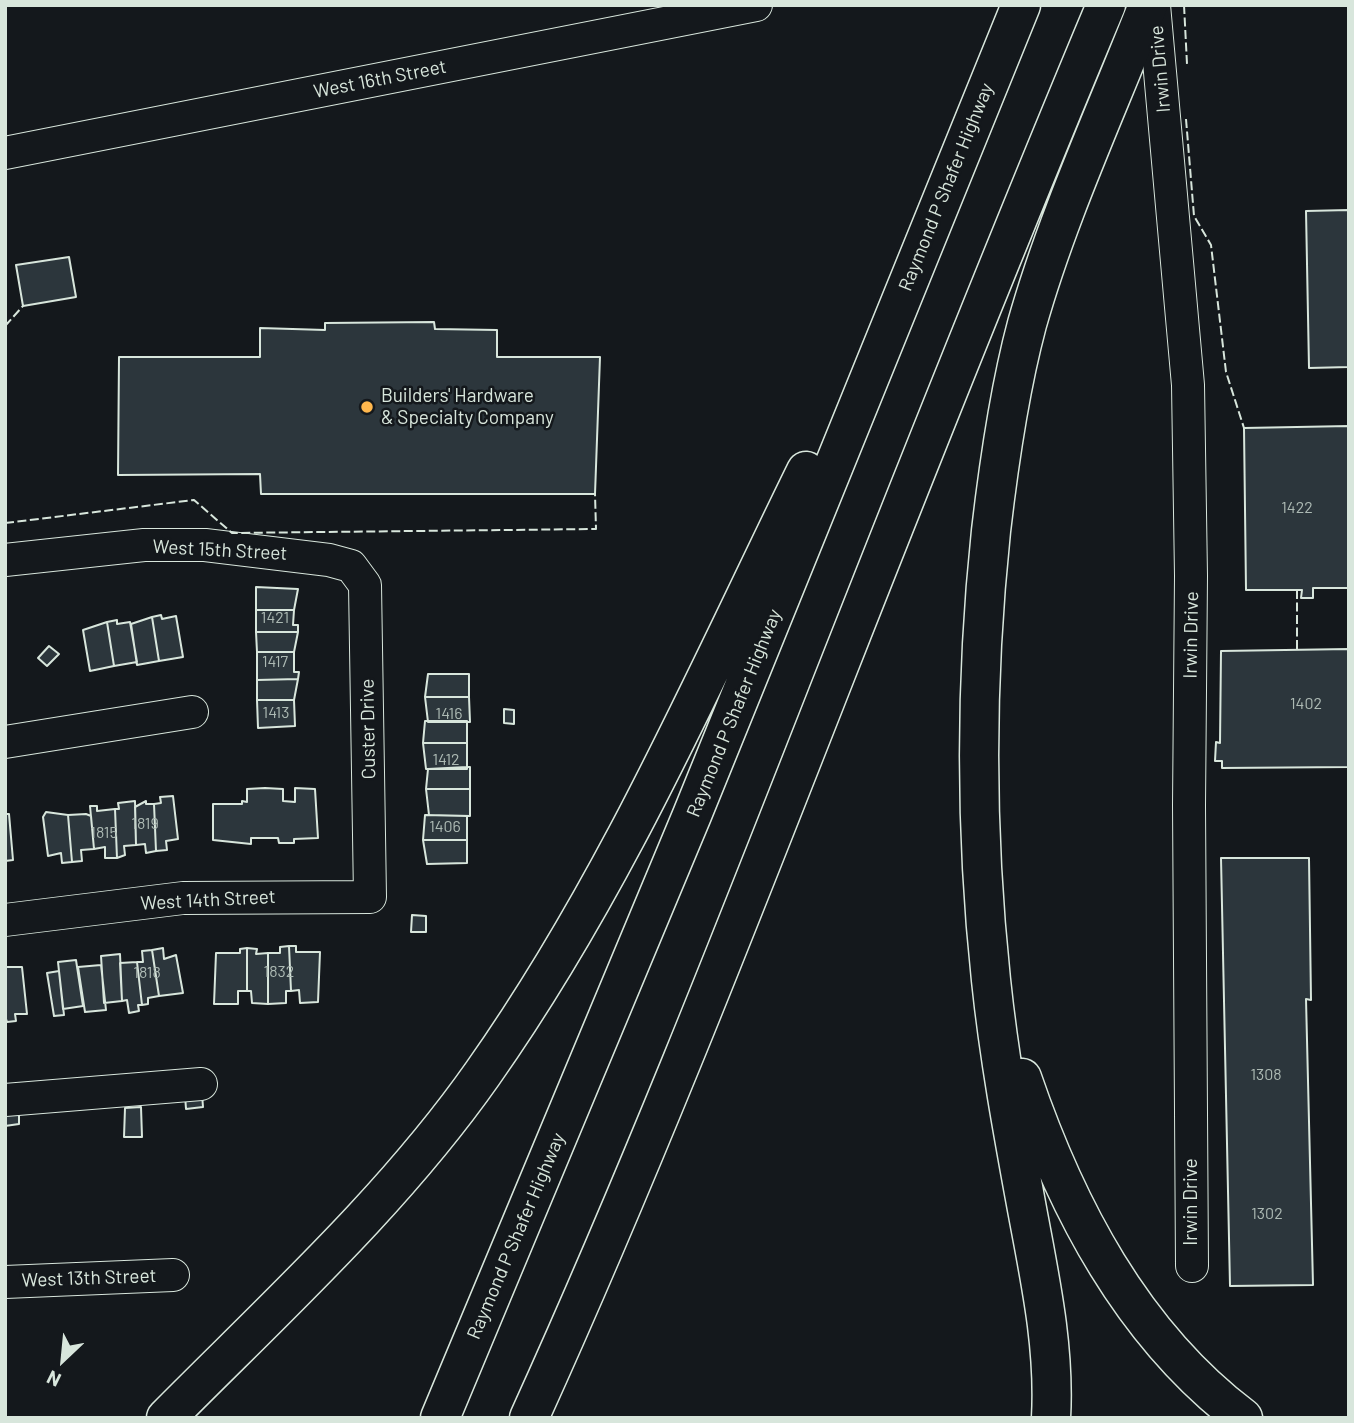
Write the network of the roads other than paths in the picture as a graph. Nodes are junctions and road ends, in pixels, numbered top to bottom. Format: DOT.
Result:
graph roads {
  1 [pos="756,5"];
  2 [pos="1021,5"];
  3 [pos="1106,5"];
  4 [pos="1147,5"];
  5 [pos="1154,5"];
  6 [pos="5,153"];
  7 [pos="944,189"];
  8 [pos="5,560"];
  9 [pos="351,566"];
  10 [pos="192,712"];
  11 [pos="5,742"];
  12 [pos="983,886"];
  13 [pos="370,897"];
  14 [pos="5,920"];
  15 [pos="201,1084"];
  16 [pos="5,1100"];
  17 [pos="1192,1266"];
  18 [pos="173,1275"];
  19 [pos="5,1282"];
  20 [pos="166,1418"];
  21 [pos="440,1418"];
  22 [pos="529,1418"];
  23 [pos="1051,1418"];
  24 [pos="1243,1418"];
  1 -- 6 [label="street, West 16th Street"];
  2 -- 7 [label="highway, Raymond P Shafer Highway"];
  3 -- 22 [label="highway"];
  4 -- 12 [label="highway"];
  5 -- 17 [label="street, Irwin Drive"];
  7 -- 20 [label="highway"];
  7 -- 21 [label="highway, Raymond P Shafer Highway"];
  8 -- 9 [label="street, West 15th Street"];
  9 -- 13 [label="street, Custer Drive"];
  10 -- 11 [label="street"];
  12 -- 23 [label="highway"];
  12 -- 24 [label="highway"];
  13 -- 14 [label="street, West 14th Street"];
  15 -- 16 [label="street"];
  18 -- 19 [label="street, West 13th Street"];
}
